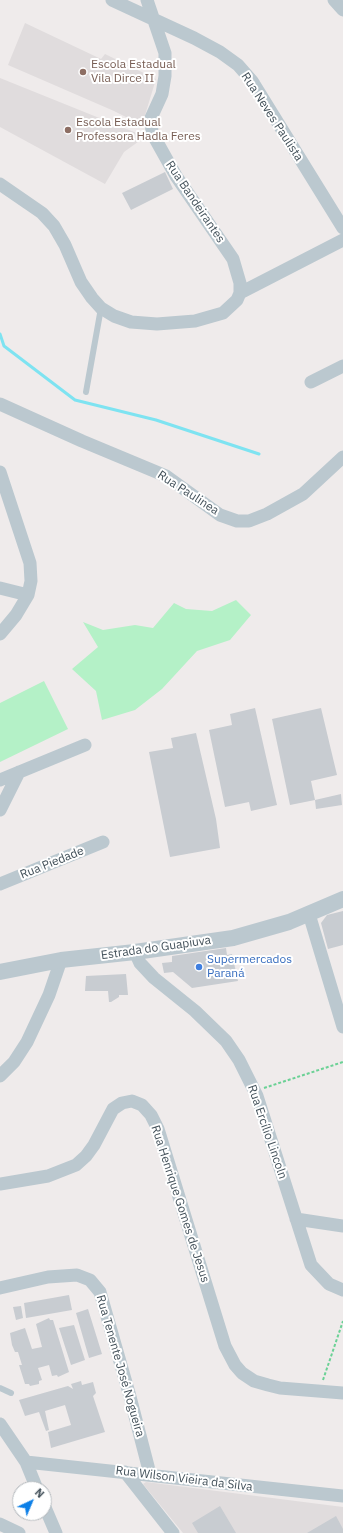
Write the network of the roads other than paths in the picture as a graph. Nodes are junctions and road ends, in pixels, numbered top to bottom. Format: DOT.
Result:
graph roads {
  1 [pos="112,0"];
  2 [pos="147,0"];
  3 [pos="153,19"];
  4 [pos="0,184"];
  5 [pos="343,228"];
  6 [pos="343,240"];
  7 [pos="240,293"];
  8 [pos="101,308"];
  9 [pos="343,366"];
  10 [pos="311,382"];
  11 [pos="86,392"];
  12 [pos="0,404"];
  13 [pos="343,457"];
  14 [pos="0,472"];
  15 [pos="0,588"];
  16 [pos="28,596"];
  17 [pos="0,634"];
  18 [pos="85,745"];
  19 [pos="19,772"];
  20 [pos="0,780"];
  21 [pos="0,810"];
  22 [pos="103,842"];
  23 [pos="0,884"];
  24 [pos="343,899"];
  25 [pos="309,914"];
  26 [pos="135,952"];
  27 [pos="61,960"];
  28 [pos="0,972"];
  29 [pos="343,1027"];
  30 [pos="0,1076"];
  31 [pos="0,1184"];
  32 [pos="296,1219"];
  33 [pos="343,1226"];
  34 [pos="0,1288"];
  35 [pos="343,1290"];
  36 [pos="0,1388"];
  37 [pos="11,1393"];
  38 [pos="343,1393"];
  39 [pos="0,1424"];
  40 [pos="26,1462"];
  41 [pos="125,1472"];
  42 [pos="150,1474"];
  43 [pos="34,1481"];
  44 [pos="343,1496"];
  45 [pos="51,1521"];
  46 [pos="0,1524"];
  47 [pos="20,1533"];
  48 [pos="56,1533"];
  49 [pos="174,1533"];
  1 -- 3 [label="street, Rua Neves Paulista"];
  2 -- 3 [label="street, Rua Bandeirantes"];
  3 -- 5 [label="street, Rua Neves Paulista"];
  3 -- 7 [label="street, Rua Bandeirantes"];
  4 -- 8 [label="street"];
  6 -- 7 [label="street"];
  7 -- 8 [label="street"];
  8 -- 11 [label="lane"];
  9 -- 10 [label="street"];
  12 -- 13 [label="street, Rua Paulinea"];
  14 -- 16 [label="street"];
  15 -- 16 [label="street"];
  16 -- 17 [label="street"];
  18 -- 19 [label="street"];
  19 -- 20 [label="street"];
  19 -- 21 [label="street"];
  22 -- 23 [label="street, Rua Piedade"];
  24 -- 25 [label="street, Estrada do Guapiuva"];
  25 -- 26 [label="street, Estrada do Guapiuva"];
  25 -- 29 [label="street"];
  26 -- 27 [label="street, Estrada do Guapiuva"];
  26 -- 32 [label="street, Rua Ercílio Lincoln"];
  27 -- 28 [label="street, Estrada do Guapiuva"];
  27 -- 30 [label="street"];
  31 -- 38 [label="street, Rua Henrique Gomes de Jesus"];
  32 -- 33 [label="street"];
  32 -- 35 [label="street, Rua Ercílio Lincoln"];
  34 -- 42 [label="street, Rua Tenente José Nogueira"];
  36 -- 37 [label="lane"];
  39 -- 40 [label="street"];
  40 -- 41 [label="street, Rua Wilson Vieira da Silva"];
  40 -- 43 [label="street"];
  41 -- 42 [label="street, Rua Wilson Vieira da Silva"];
  41 -- 49 [label="street"];
  42 -- 44 [label="street, Rua Wilson Vieira da Silva"];
  45 -- 48 [label="street"];
  46 -- 47 [label="street"];
}
